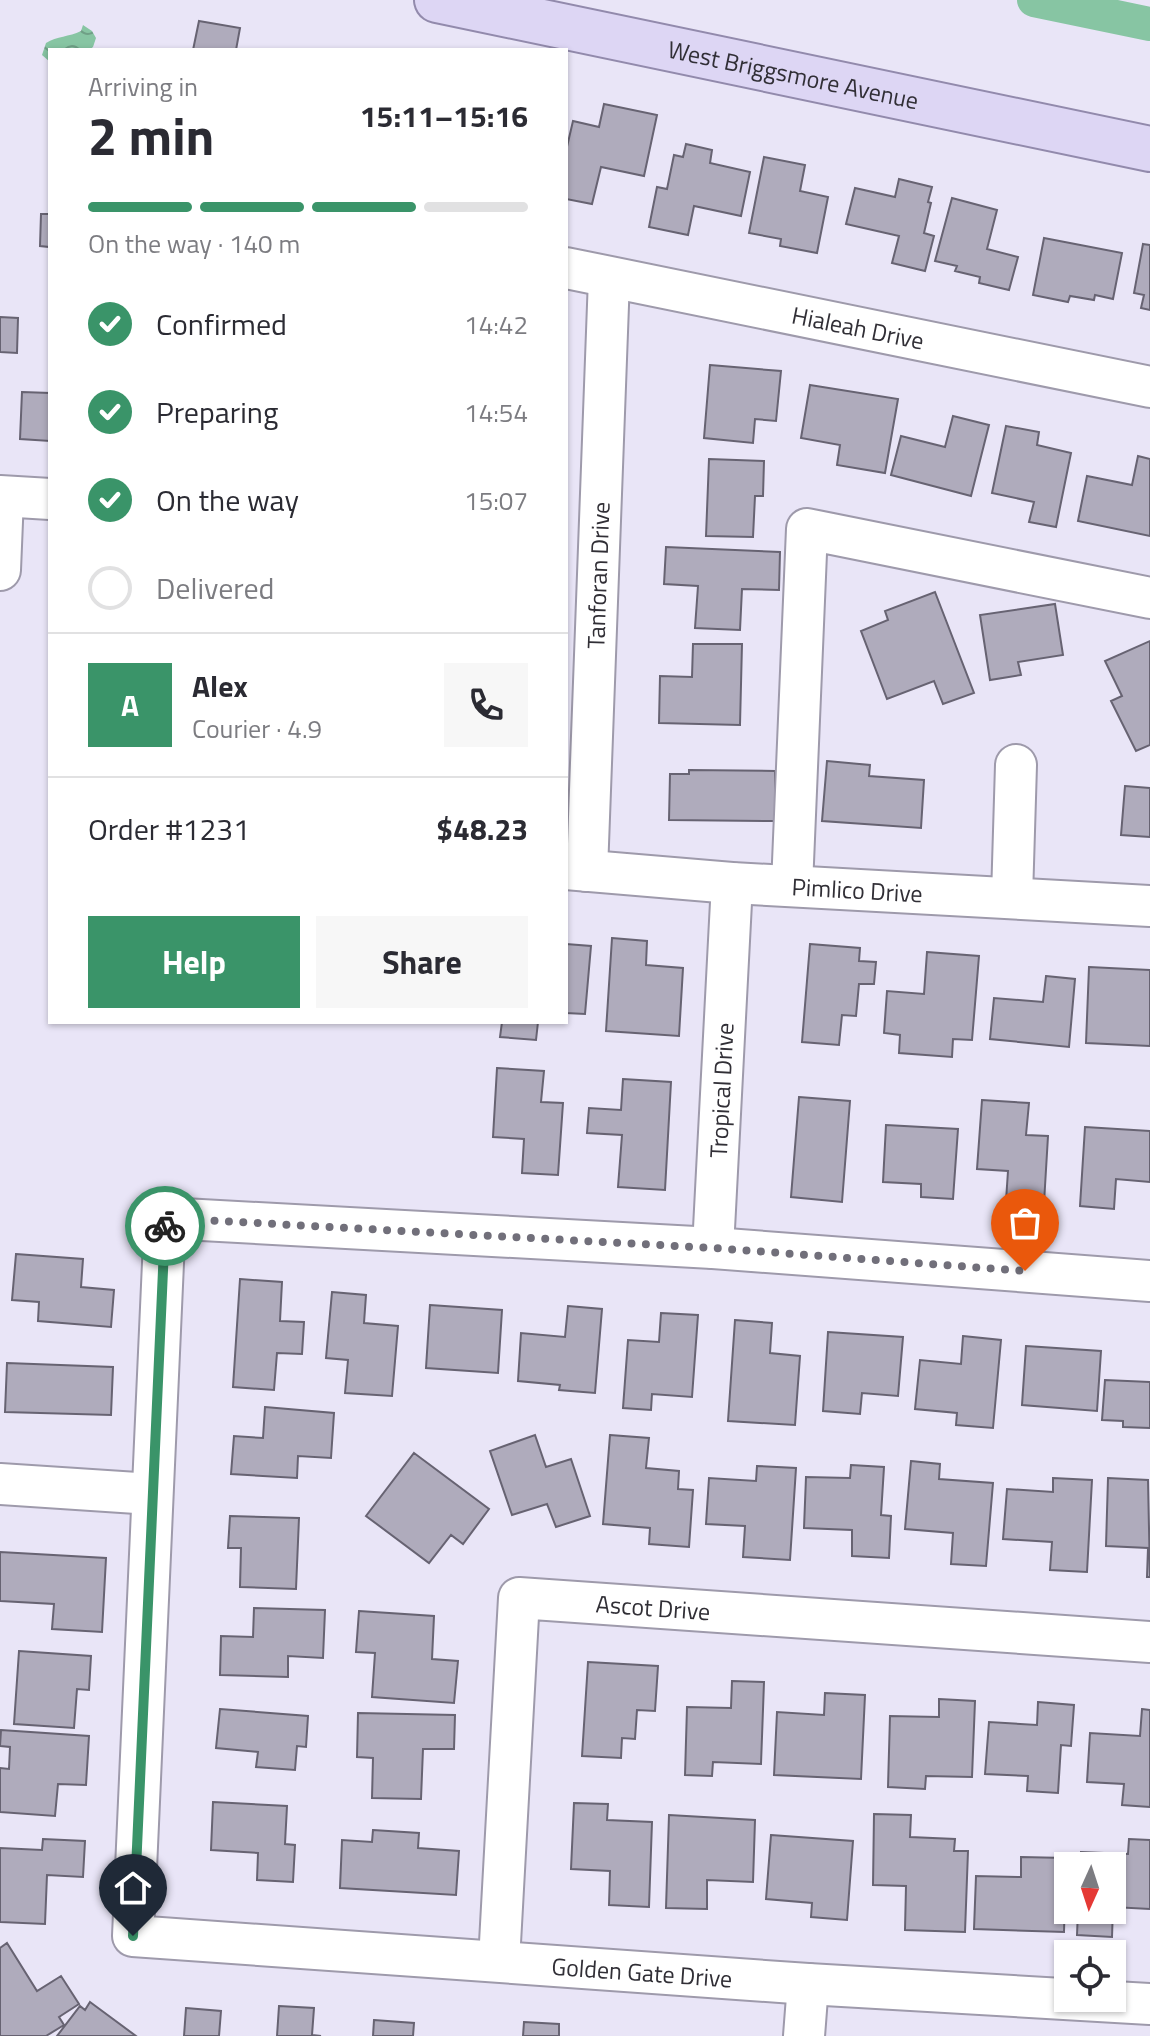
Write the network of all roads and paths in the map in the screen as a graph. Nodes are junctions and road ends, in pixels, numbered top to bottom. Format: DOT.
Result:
graph roads {
  1 [pos="437,0"];
  2 [pos="1150,149"];
  3 [pos="568,268"];
  4 [pos="609,278"];
  5 [pos="1150,387"];
  6 [pos="1,496"];
  7 [pos="48,499"];
  8 [pos="0,570"];
  9 [pos="1150,598"];
  10 [pos="1016,765"];
  11 [pos="576,870"];
  12 [pos="732,883"];
  13 [pos="792,886"];
  14 [pos="1012,897"];
  15 [pos="1150,906"];
  16 [pos="713,1248"];
  17 [pos="1150,1281"];
  18 [pos="0,1484"];
  19 [pos="152,1494"];
  20 [pos="1150,1642"];
  21 [pos="499,1961"];
  22 [pos="808,1984"];
  23 [pos="1150,2004"];
  24 [pos="804,2036"];
  1 -- 2 [label="main road, West Briggsmore Avenue"];
  3 -- 4 [label="street, Hialeah Drive"];
  4 -- 5 [label="street, Hialeah Drive"];
  4 -- 11 [label="street, Tanforan Drive"];
  6 -- 7 [label="street"];
  6 -- 8 [label="street"];
  9 -- 13 [label="street"];
  10 -- 14 [label="street"];
  11 -- 12 [label="street, Pimlico Drive"];
  12 -- 13 [label="street, Pimlico Drive"];
  12 -- 16 [label="street, Tropical Drive"];
  13 -- 14 [label="street, Pimlico Drive"];
  14 -- 15 [label="street, Pimlico Drive"];
  16 -- 17 [label="street"];
  16 -- 19 [label="street"];
  18 -- 19 [label="street"];
  19 -- 21 [label="street, Golden Gate Drive"];
  20 -- 21 [label="street, Ascot Drive"];
  21 -- 22 [label="street, Golden Gate Drive"];
  22 -- 23 [label="street, Golden Gate Drive"];
  22 -- 24 [label="street"];
}
